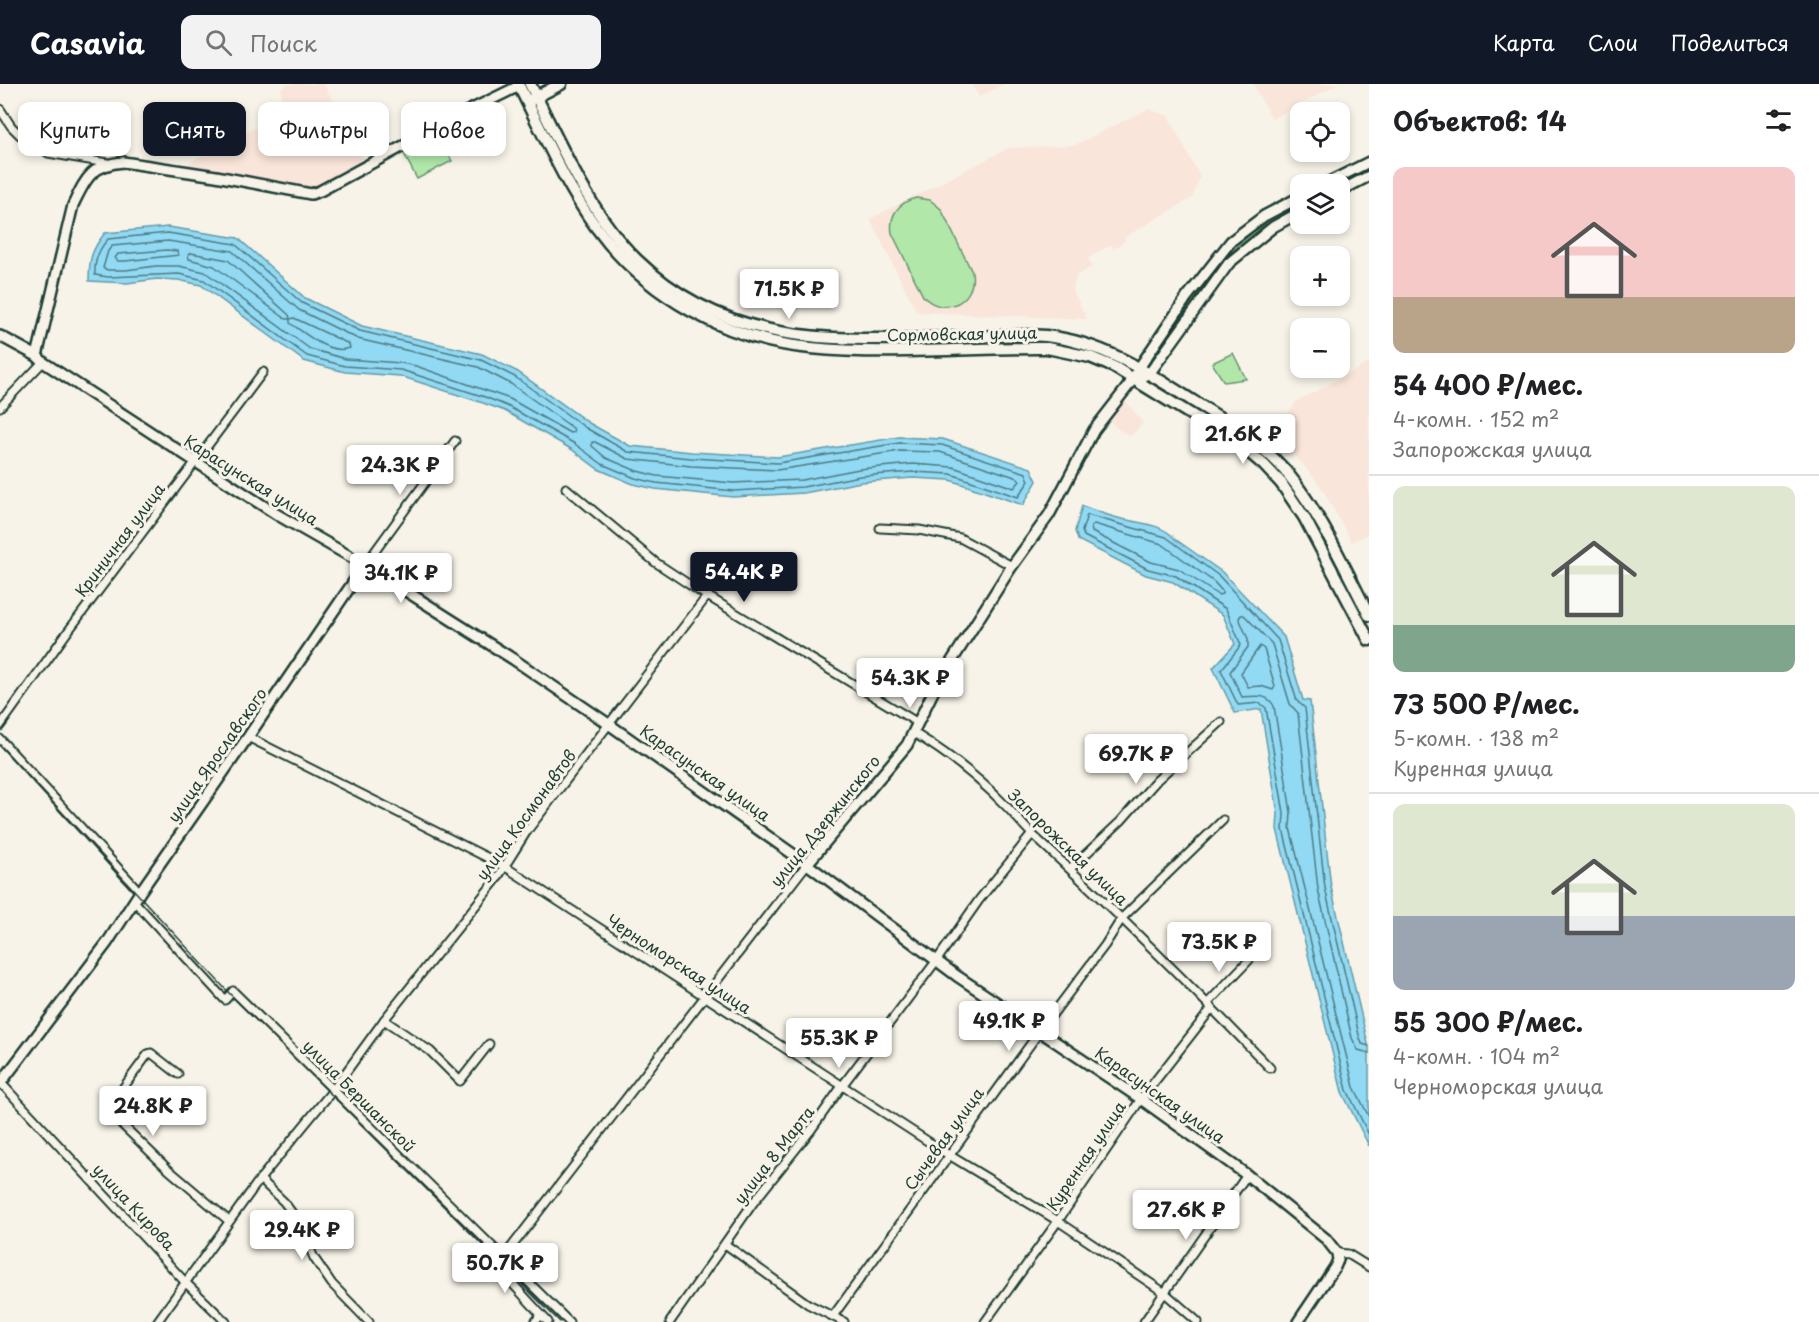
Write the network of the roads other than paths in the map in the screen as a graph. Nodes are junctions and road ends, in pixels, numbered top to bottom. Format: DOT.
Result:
graph roads {
  1 [pos="561,84"];
  2 [pos="523,85"];
  3 [pos="532,99"];
  4 [pos="0,109"];
  5 [pos="1369,162"];
  6 [pos="107,164"];
  7 [pos="1345,174"];
  8 [pos="1369,176"];
  9 [pos="1350,186"];
  10 [pos="1290,203"];
  11 [pos="1277,210"];
  12 [pos="1290,217"];
  13 [pos="1283,221"];
  14 [pos="0,336"];
  15 [pos="807,342"];
  16 [pos="40,359"];
  17 [pos="1138,368"];
  18 [pos="263,372"];
  19 [pos="1149,374"];
  20 [pos="1134,379"];
  21 [pos="0,407"];
  22 [pos="455,441"];
  23 [pos="196,463"];
  24 [pos="566,488"];
  25 [pos="880,528"];
  26 [pos="364,565"];
  27 [pos="1012,566"];
  28 [pos="1344,566"];
  29 [pos="1333,572"];
  30 [pos="708,595"];
  31 [pos="1369,615"];
  32 [pos="1369,640"];
  33 [pos="1221,722"];
  34 [pos="918,723"];
  35 [pos="610,725"];
  36 [pos="0,726"];
  37 [pos="914,733"];
  38 [pos="249,737"];
  39 [pos="0,739"];
  40 [pos="1223,820"];
  41 [pos="1032,834"];
  42 [pos="807,864"];
  43 [pos="504,866"];
  44 [pos="1071,868"];
  45 [pos="140,891"];
  46 [pos="134,901"];
  47 [pos="1122,918"];
  48 [pos="938,960"];
  49 [pos="1249,960"];
  50 [pos="706,997"];
  51 [pos="1210,1006"];
  52 [pos="384,1020"];
  53 [pos="1040,1030"];
  54 [pos="489,1044"];
  55 [pos="1270,1068"];
  56 [pos="178,1074"];
  57 [pos="1,1083"];
  58 [pos="842,1086"];
  59 [pos="333,1090"];
  60 [pos="1141,1099"];
  61 [pos="949,1155"];
  62 [pos="1247,1175"];
  63 [pos="260,1179"];
  64 [pos="229,1221"];
  65 [pos="1058,1221"];
  66 [pos="724,1244"];
  67 [pos="1337,1253"];
  68 [pos="503,1258"];
  69 [pos="1369,1266"];
  70 [pos="186,1283"];
  71 [pos="1165,1293"];
  72 [pos="542,1315"];
  73 [pos="833,1316"];
  74 [pos="157,1322"];
  75 [pos="226,1322"];
  76 [pos="369,1322"];
  77 [pos="535,1322"];
  78 [pos="548,1322"];
  79 [pos="569,1322"];
  80 [pos="670,1322"];
  81 [pos="844,1322"];
  82 [pos="985,1322"];
  83 [pos="1144,1322"];
  84 [pos="1198,1322"];
  85 [pos="1298,1322"];
  1 -- 3 [label="main road"];
  2 -- 3 [label="main road, Сормовская улица"];
  2 -- 6 [label="street"];
  3 -- 15 [label="main road, Сормовская улица"];
  4 -- 6 [label="street"];
  5 -- 7 [label="street"];
  6 -- 16 [label="street"];
  8 -- 9 [label="street"];
  10 -- 11 [label="street, улица Дзержинского"];
  11 -- 13 [label="street"];
  11 -- 17 [label="street, улица Дзержинского"];
  12 -- 13 [label="street"];
  13 -- 19 [label="street"];
  14 -- 16 [label="street, Карасунская улица"];
  15 -- 17 [label="main road, Сормовская улица"];
  15 -- 20 [label="main road, Сормовская улица"];
  16 -- 21 [label="street"];
  16 -- 23 [label="street, Карасунская улица"];
  17 -- 19 [label="main road, Сормовская улица"];
  17 -- 20 [label="street, улица Дзержинского"];
  18 -- 23 [label="street, Криничная улица"];
  19 -- 20 [label="street"];
  19 -- 28 [label="main road, Сормовская улица"];
  20 -- 27 [label="street, улица Дзержинского"];
  20 -- 29 [label="main road, Сормовская улица"];
  22 -- 26 [label="street, улица Ярославского"];
  23 -- 26 [label="street, Карасунская улица"];
  23 -- 36 [label="street, Криничная улица"];
  24 -- 30 [label="street"];
  25 -- 27 [label="street"];
  26 -- 35 [label="street, Карасунская улица"];
  26 -- 38 [label="street, улица Ярославского"];
  27 -- 34 [label="street, улица Дзержинского"];
  28 -- 29 [label="main road"];
  28 -- 31 [label="main road, Сормовская улица"];
  29 -- 32 [label="main road, Сормовская улица"];
  30 -- 34 [label="street"];
  30 -- 35 [label="street, улица Космонавтов"];
  33 -- 44 [label="street"];
  34 -- 37 [label="street, улица Дзержинского"];
  35 -- 42 [label="street, Карасунская улица"];
  35 -- 43 [label="street, улица Космонавтов"];
  37 -- 41 [label="street, Запорожская улица"];
  37 -- 42 [label="street, улица Дзержинского"];
  38 -- 43 [label="street, Черноморская улица"];
  38 -- 45 [label="street, улица Ярославского"];
  39 -- 45 [label="street"];
  40 -- 47 [label="street, Сычевая улица"];
  41 -- 44 [label="street, Запорожская улица"];
  41 -- 48 [label="street, улица 8 Марта"];
  42 -- 48 [label="street, Карасунская улица"];
  42 -- 50 [label="street, улица Дзержинского"];
  43 -- 50 [label="street, Черноморская улица"];
  43 -- 52 [label="street, улица Космонавтов"];
  44 -- 47 [label="street, Запорожская улица"];
  45 -- 46 [label="street, улица Ярославского"];
  46 -- 57 [label="street, улица Ярославского"];
  46 -- 59 [label="street, улица Бершанской"];
  47 -- 51 [label="street, Запорожская улица"];
  47 -- 53 [label="street, Сычевая улица"];
  48 -- 53 [label="street, Карасунская улица"];
  48 -- 58 [label="street, улица 8 Марта"];
  49 -- 51 [label="street, Куренная улица"];
  50 -- 58 [label="street, Черноморская улица"];
  50 -- 68 [label="street, улица Дзержинского"];
  51 -- 55 [label="street, Запорожская улица"];
  51 -- 60 [label="street, Куренная улица"];
  52 -- 54 [label="street"];
  52 -- 59 [label="street, улица Космонавтов"];
  53 -- 60 [label="street, Карасунская улица"];
  53 -- 61 [label="street, Сычевая улица"];
  56 -- 64 [label="street"];
  57 -- 70 [label="street, улица Кирова"];
  58 -- 61 [label="street, Черноморская улица"];
  58 -- 66 [label="street, улица 8 Марта"];
  59 -- 63 [label="street, улица Космонавтов"];
  59 -- 68 [label="street, улица Бершанской"];
  60 -- 62 [label="street, Карасунская улица"];
  60 -- 65 [label="street, Куренная улица"];
  61 -- 65 [label="street, Черноморская улица"];
  61 -- 73 [label="street, Сычевая улица"];
  62 -- 67 [label="street, Карасунская улица"];
  62 -- 71 [label="street"];
  63 -- 64 [label="street, улица Космонавтов"];
  63 -- 76 [label="street"];
  64 -- 70 [label="street, улица Космонавтов"];
  65 -- 71 [label="street, Черноморская улица"];
  65 -- 82 [label="street, Куренная улица"];
  66 -- 73 [label="street"];
  66 -- 80 [label="street, улица 8 Марта"];
  67 -- 69 [label="street, Карасунская улица"];
  67 -- 85 [label="street"];
  68 -- 72 [label="street"];
  68 -- 79 [label="street, улица Бершанской"];
  70 -- 74 [label="street, улица Космонавтов"];
  70 -- 75 [label="street, улица Кирова"];
  71 -- 83 [label="street"];
  71 -- 84 [label="street, Черноморская улица"];
  72 -- 77 [label="street"];
  72 -- 78 [label="street"];
  73 -- 81 [label="street"];
}
